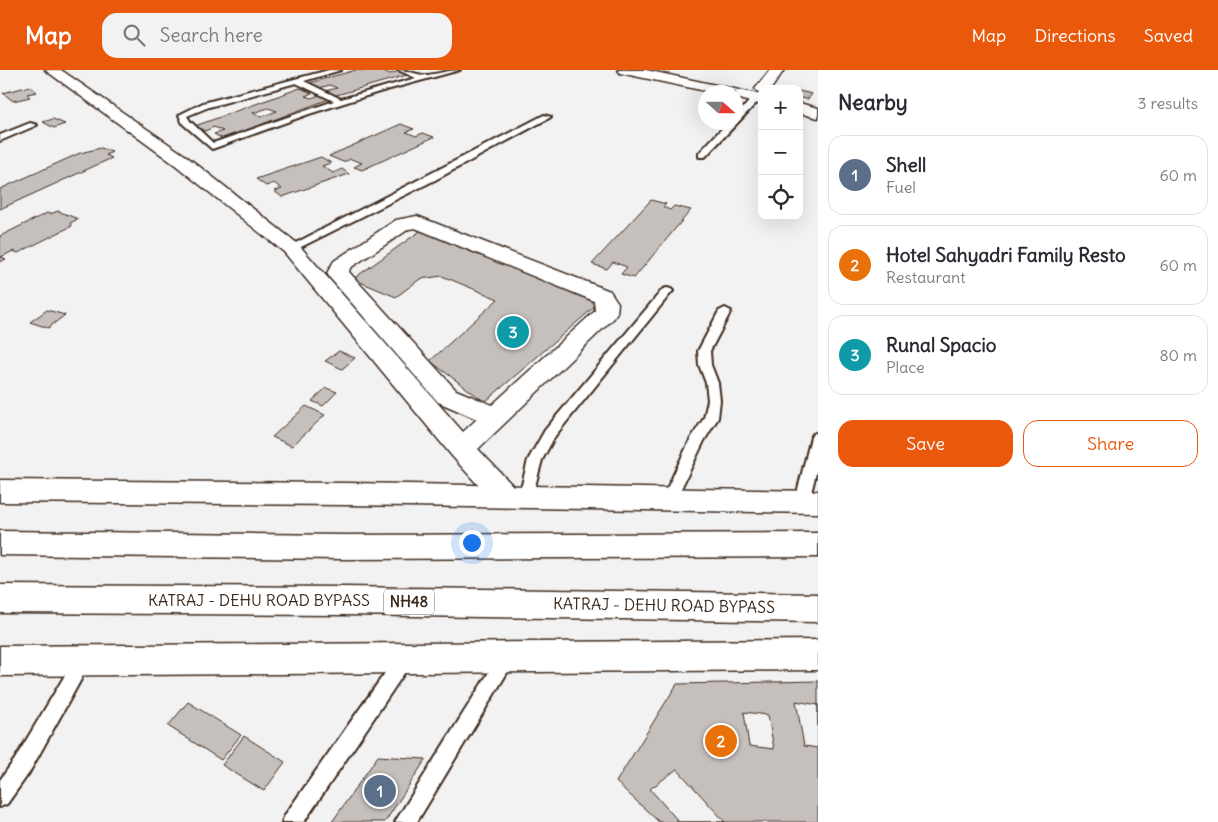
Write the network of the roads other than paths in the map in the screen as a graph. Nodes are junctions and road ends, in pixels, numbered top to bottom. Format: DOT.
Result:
graph roads {
  1 [pos="52,70"];
  2 [pos="337,70"];
  3 [pos="402,70"];
  4 [pos="456,70"];
  5 [pos="625,70"];
  6 [pos="777,70"];
  7 [pos="423,78"];
  8 [pos="298,80"];
  9 [pos="767,85"];
  10 [pos="698,86"];
  11 [pos="743,94"];
  12 [pos="758,95"];
  13 [pos="758,98"];
  14 [pos="340,101"];
  15 [pos="803,109"];
  16 [pos="743,112"];
  17 [pos="818,113"];
  18 [pos="547,117"];
  19 [pos="33,125"];
  20 [pos="726,130"];
  21 [pos="0,138"];
  22 [pos="702,155"];
  23 [pos="291,248"];
  24 [pos="666,291"];
  25 [pos="725,311"];
  26 [pos="496,417"];
  27 [pos="818,437"];
  28 [pos="462,449"];
  29 [pos="0,491"];
  30 [pos="515,496"];
  31 [pos="669,499"];
  32 [pos="810,501"];
  33 [pos="0,543"];
  34 [pos="818,545"];
  35 [pos="0,599"];
  36 [pos="818,608"];
  37 [pos="818,655"];
  38 [pos="404,658"];
  39 [pos="507,658"];
  40 [pos="83,660"];
  41 [pos="0,661"];
  42 [pos="0,797"];
  43 [pos="292,822"];
  44 [pos="404,822"];
  1 -- 23 [label="main road"];
  2 -- 8 [label="lane"];
  3 -- 7 [label="lane"];
  4 -- 7 [label="lane"];
  5 -- 10 [label="main road"];
  6 -- 9 [label="main road"];
  7 -- 14 [label="lane"];
  8 -- 14 [label="lane"];
  8 -- 14 [label="lane"];
  11 -- 12 [label="main road"];
  13 -- 16 [label="lane"];
  15 -- 17 [label="main road"];
  18 -- 23 [label="lane"];
  19 -- 21 [label="lane"];
  20 -- 22 [label="lane"];
  23 -- 28 [label="main road"];
  24 -- 30 [label="lane"];
  25 -- 31 [label="lane"];
  26 -- 26 [label="main road"];
  26 -- 28 [label="main road"];
  27 -- 32 [label="lane"];
  28 -- 30 [label="main road"];
  29 -- 30 [label="main road"];
  30 -- 31 [label="main road"];
  31 -- 32 [label="main road"];
  33 -- 34 [label="main road"];
  35 -- 36 [label="main road, KATRAJ - DEHU ROAD BYPASS / NH48"];
  37 -- 39 [label="main road"];
  38 -- 39 [label="main road"];
  38 -- 40 [label="main road"];
  38 -- 43 [label="lane"];
  39 -- 44 [label="lane"];
  40 -- 41 [label="main road"];
  40 -- 42 [label="lane"];
}
